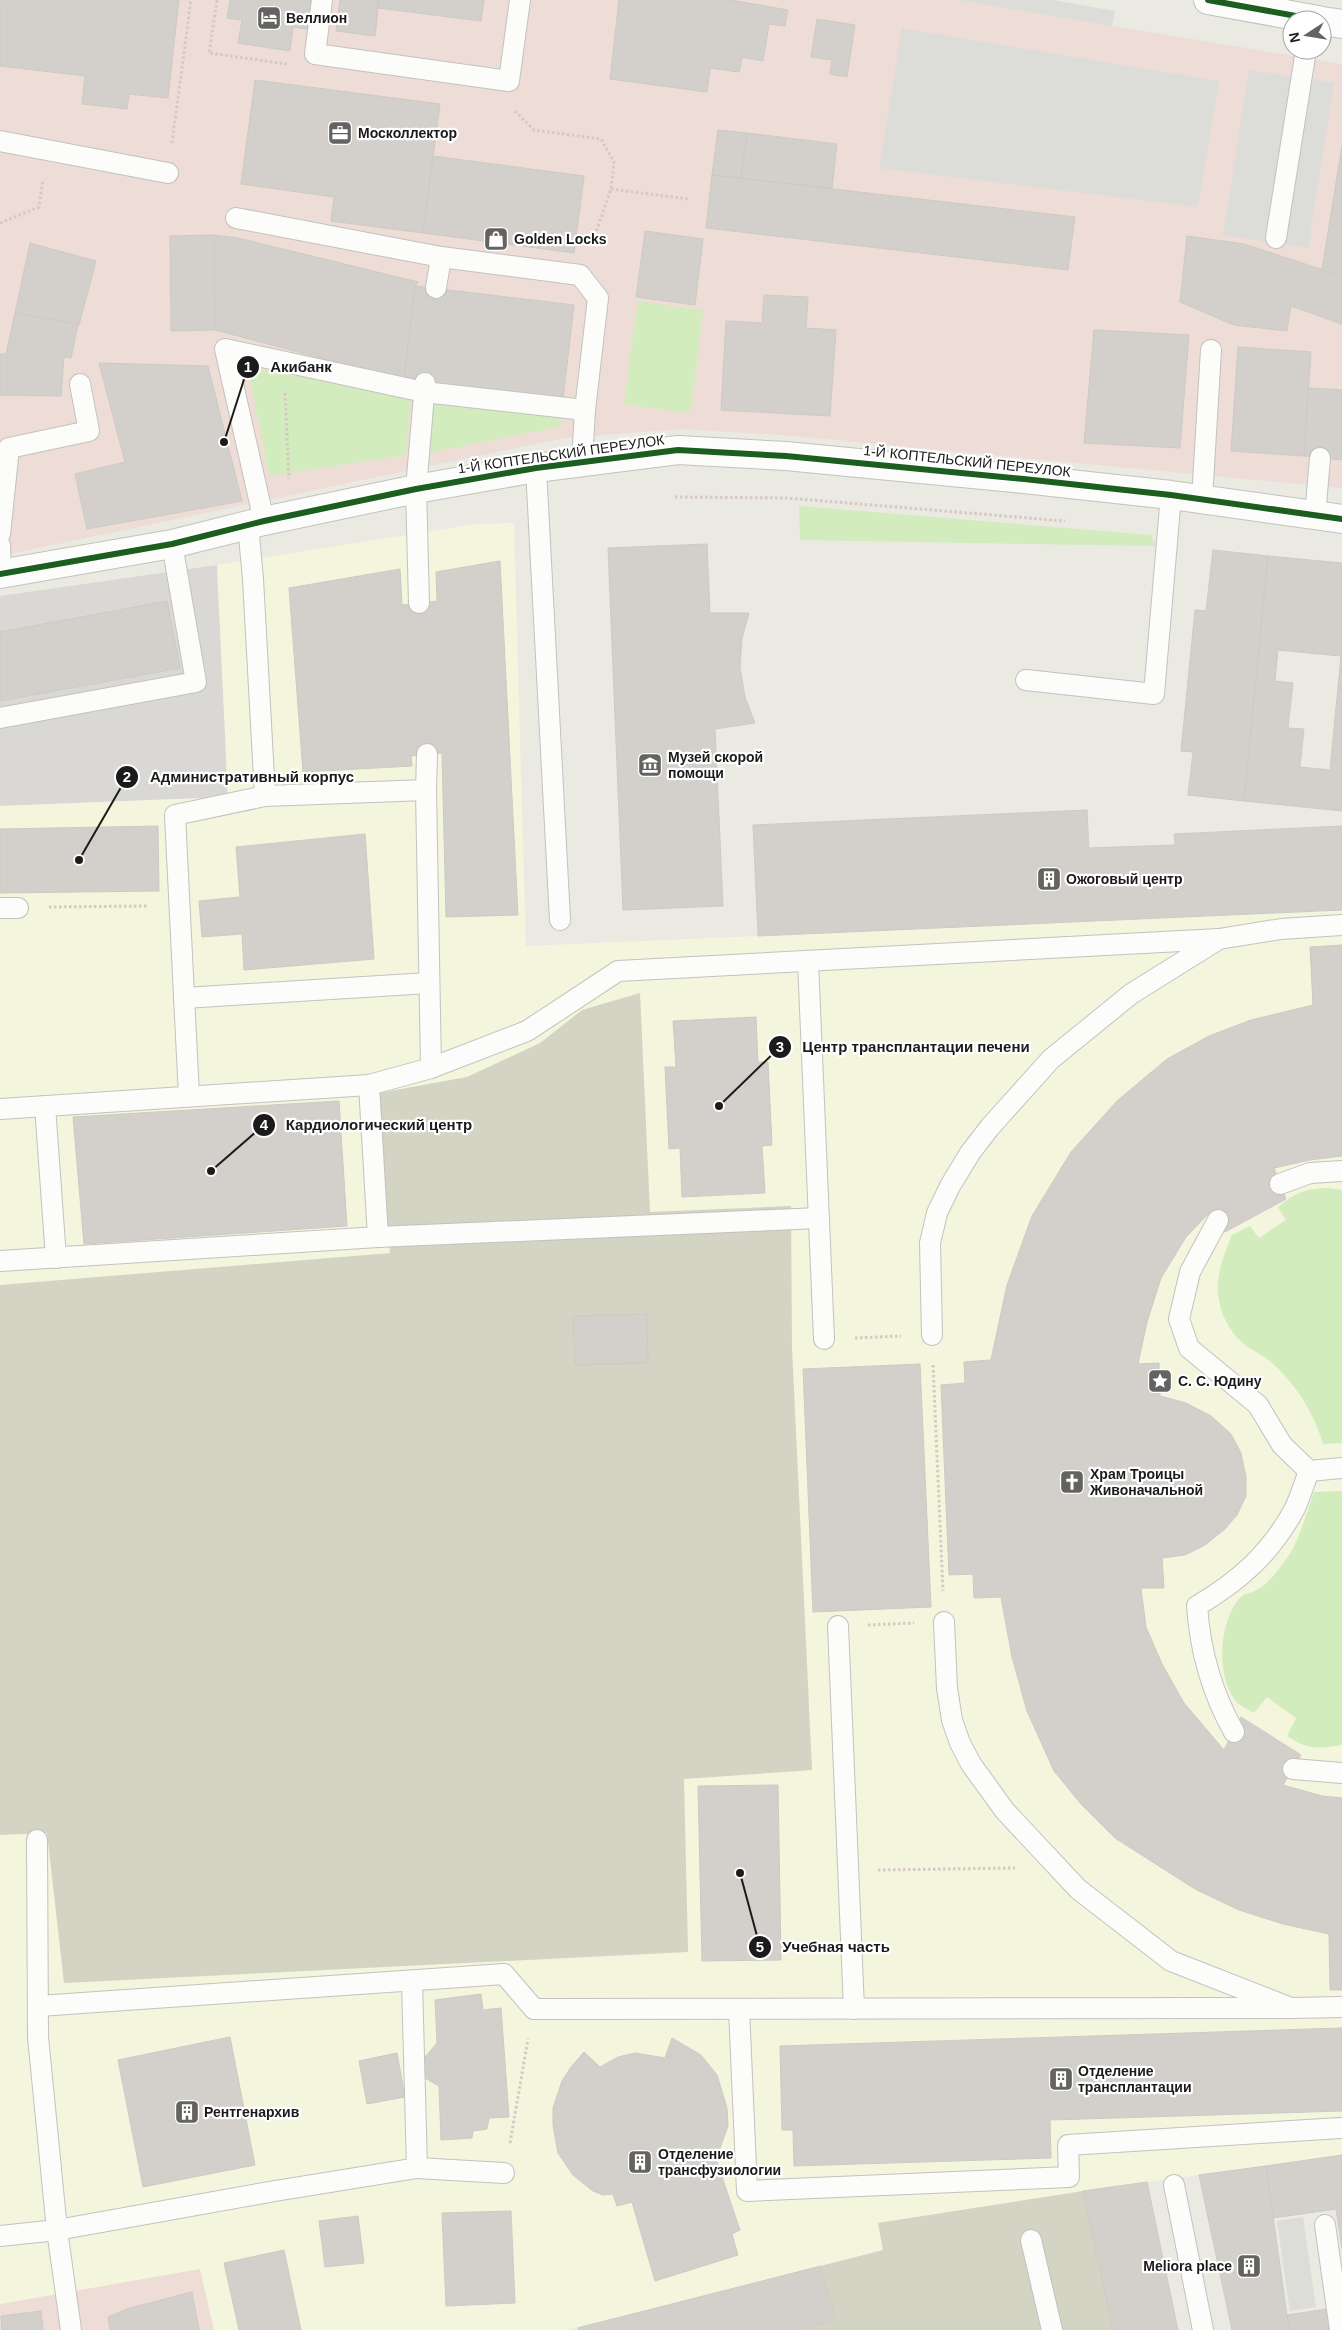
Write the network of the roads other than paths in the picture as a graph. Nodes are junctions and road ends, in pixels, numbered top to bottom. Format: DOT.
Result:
graph roads {
  1 [pos="322,0"];
  2 [pos="520,0"];
  3 [pos="1208,0"];
  4 [pos="1282,14"];
  5 [pos="1304,60"];
  6 [pos="0,142"];
  7 [pos="168,173"];
  8 [pos="236,218"];
  9 [pos="1276,238"];
  10 [pos="441,257"];
  11 [pos="436,288"];
  12 [pos="1211,350"];
  13 [pos="80,384"];
  14 [pos="425,387"];
  15 [pos="585,410"];
  16 [pos="1320,458"];
  17 [pos="582,462"];
  18 [pos="536,468"];
  19 [pos="416,489"];
  20 [pos="1171,495"];
  21 [pos="1202,499"];
  22 [pos="1315,516"];
  23 [pos="1342,519"];
  24 [pos="256,523"];
  25 [pos="0,534"];
  26 [pos="0,544"];
  27 [pos="172,544"];
  28 [pos="0,574"];
  29 [pos="419,603"];
  30 [pos="1026,680"];
  31 [pos="0,718"];
  32 [pos="427,754"];
  33 [pos="426,790"];
  34 [pos="265,796"];
  35 [pos="560,920"];
  36 [pos="1342,925"];
  37 [pos="1219,939"];
  38 [pos="808,961"];
  39 [pos="429,983"];
  40 [pos="184,998"];
  41 [pos="431,1068"];
  42 [pos="369,1085"];
  43 [pos="189,1096"];
  44 [pos="45,1106"];
  45 [pos="0,1108"];
  46 [pos="1342,1171"];
  47 [pos="1280,1184"];
  48 [pos="819,1218"];
  49 [pos="1218,1220"];
  50 [pos="378,1237"];
  51 [pos="56,1258"];
  52 [pos="0,1261"];
  53 [pos="932,1335"];
  54 [pos="824,1339"];
  55 [pos="1342,1468"];
  56 [pos="1309,1471"];
  57 [pos="944,1622"];
  58 [pos="838,1626"];
  59 [pos="1234,1732"];
  60 [pos="1293,1769"];
  61 [pos="1342,1773"];
  62 [pos="37,1840"];
  63 [pos="412,1982"];
  64 [pos="39,2006"];
  65 [pos="1342,2007"];
  66 [pos="1291,2008"];
  67 [pos="739,2009"];
  68 [pos="854,2009"];
  69 [pos="1340,2128"];
  70 [pos="416,2168"];
  71 [pos="504,2174"];
  72 [pos="1174,2185"];
  73 [pos="1325,2225"];
  74 [pos="57,2230"];
  75 [pos="0,2236"];
  76 [pos="1031,2240"];
  77 [pos="71,2330"];
  78 [pos="1052,2330"];
  79 [pos="1204,2330"];
  80 [pos="1340,2330"];
  1 -- 2 [label="lane"];
  3 -- 4 [label="street"];
  5 -- 9 [label="lane"];
  6 -- 7 [label="lane"];
  8 -- 10 [label="lane"];
  10 -- 11 [label="lane"];
  10 -- 15 [label="lane"];
  12 -- 21 [label="lane"];
  13 -- 25 [label="lane"];
  14 -- 15 [label="lane"];
  14 -- 19 [label="lane"];
  14 -- 24 [label="lane"];
  15 -- 17 [label="lane"];
  16 -- 22 [label="lane"];
  17 -- 18 [label="street, 1-Й КОПТЕЛЬСКИЙ ПЕРЕУЛОК"];
  17 -- 20 [label="street, 1-Й КОПТЕЛЬСКИЙ ПЕРЕУЛОК"];
  18 -- 19 [label="street, 1-Й КОПТЕЛЬСКИЙ ПЕРЕУЛОК"];
  18 -- 35 [label="lane"];
  19 -- 24 [label="street, 1-Й КОПТЕЛЬСКИЙ ПЕРЕУЛОК"];
  19 -- 29 [label="lane"];
  20 -- 21 [label="street, 1-Й КОПТЕЛЬСКИЙ ПЕРЕУЛОК"];
  20 -- 30 [label="lane"];
  21 -- 22 [label="street, 1-Й КОПТЕЛЬСКИЙ ПЕРЕУЛОК"];
  22 -- 23 [label="street, 1-Й КОПТЕЛЬСКИЙ ПЕРЕУЛОК"];
  24 -- 27 [label="street, 1-Й КОПТЕЛЬСКИЙ ПЕРЕУЛОК"];
  24 -- 34 [label="lane"];
  26 -- 28 [label="lane"];
  27 -- 28 [label="street, 1-Й КОПТЕЛЬСКИЙ ПЕРЕУЛОК"];
  27 -- 31 [label="lane"];
  32 -- 33 [label="lane"];
  33 -- 34 [label="lane"];
  33 -- 39 [label="lane"];
  34 -- 40 [label="lane"];
  36 -- 37 [label="lane"];
  37 -- 38 [label="lane"];
  37 -- 53 [label="lane"];
  38 -- 41 [label="lane"];
  38 -- 48 [label="lane"];
  39 -- 40 [label="lane"];
  39 -- 41 [label="lane"];
  40 -- 43 [label="lane"];
  41 -- 42 [label="lane"];
  42 -- 43 [label="lane"];
  42 -- 50 [label="lane"];
  43 -- 44 [label="lane"];
  44 -- 45 [label="lane"];
  44 -- 51 [label="lane"];
  46 -- 47 [label="lane"];
  48 -- 50 [label="lane"];
  48 -- 54 [label="lane"];
  49 -- 56 [label="lane"];
  50 -- 51 [label="lane"];
  51 -- 52 [label="lane"];
  55 -- 56 [label="lane"];
  56 -- 59 [label="lane"];
  57 -- 66 [label="lane"];
  58 -- 68 [label="lane"];
  60 -- 61 [label="lane"];
  62 -- 64 [label="lane"];
  63 -- 64 [label="lane"];
  63 -- 67 [label="lane"];
  63 -- 70 [label="lane"];
  64 -- 74 [label="lane"];
  65 -- 66 [label="lane"];
  66 -- 68 [label="lane"];
  67 -- 68 [label="lane"];
  67 -- 69 [label="lane"];
  70 -- 71 [label="lane"];
  70 -- 74 [label="lane"];
  72 -- 79 [label="lane"];
  73 -- 80 [label="lane"];
  74 -- 75 [label="lane"];
  74 -- 77 [label="lane"];
  76 -- 78 [label="lane"];
}
